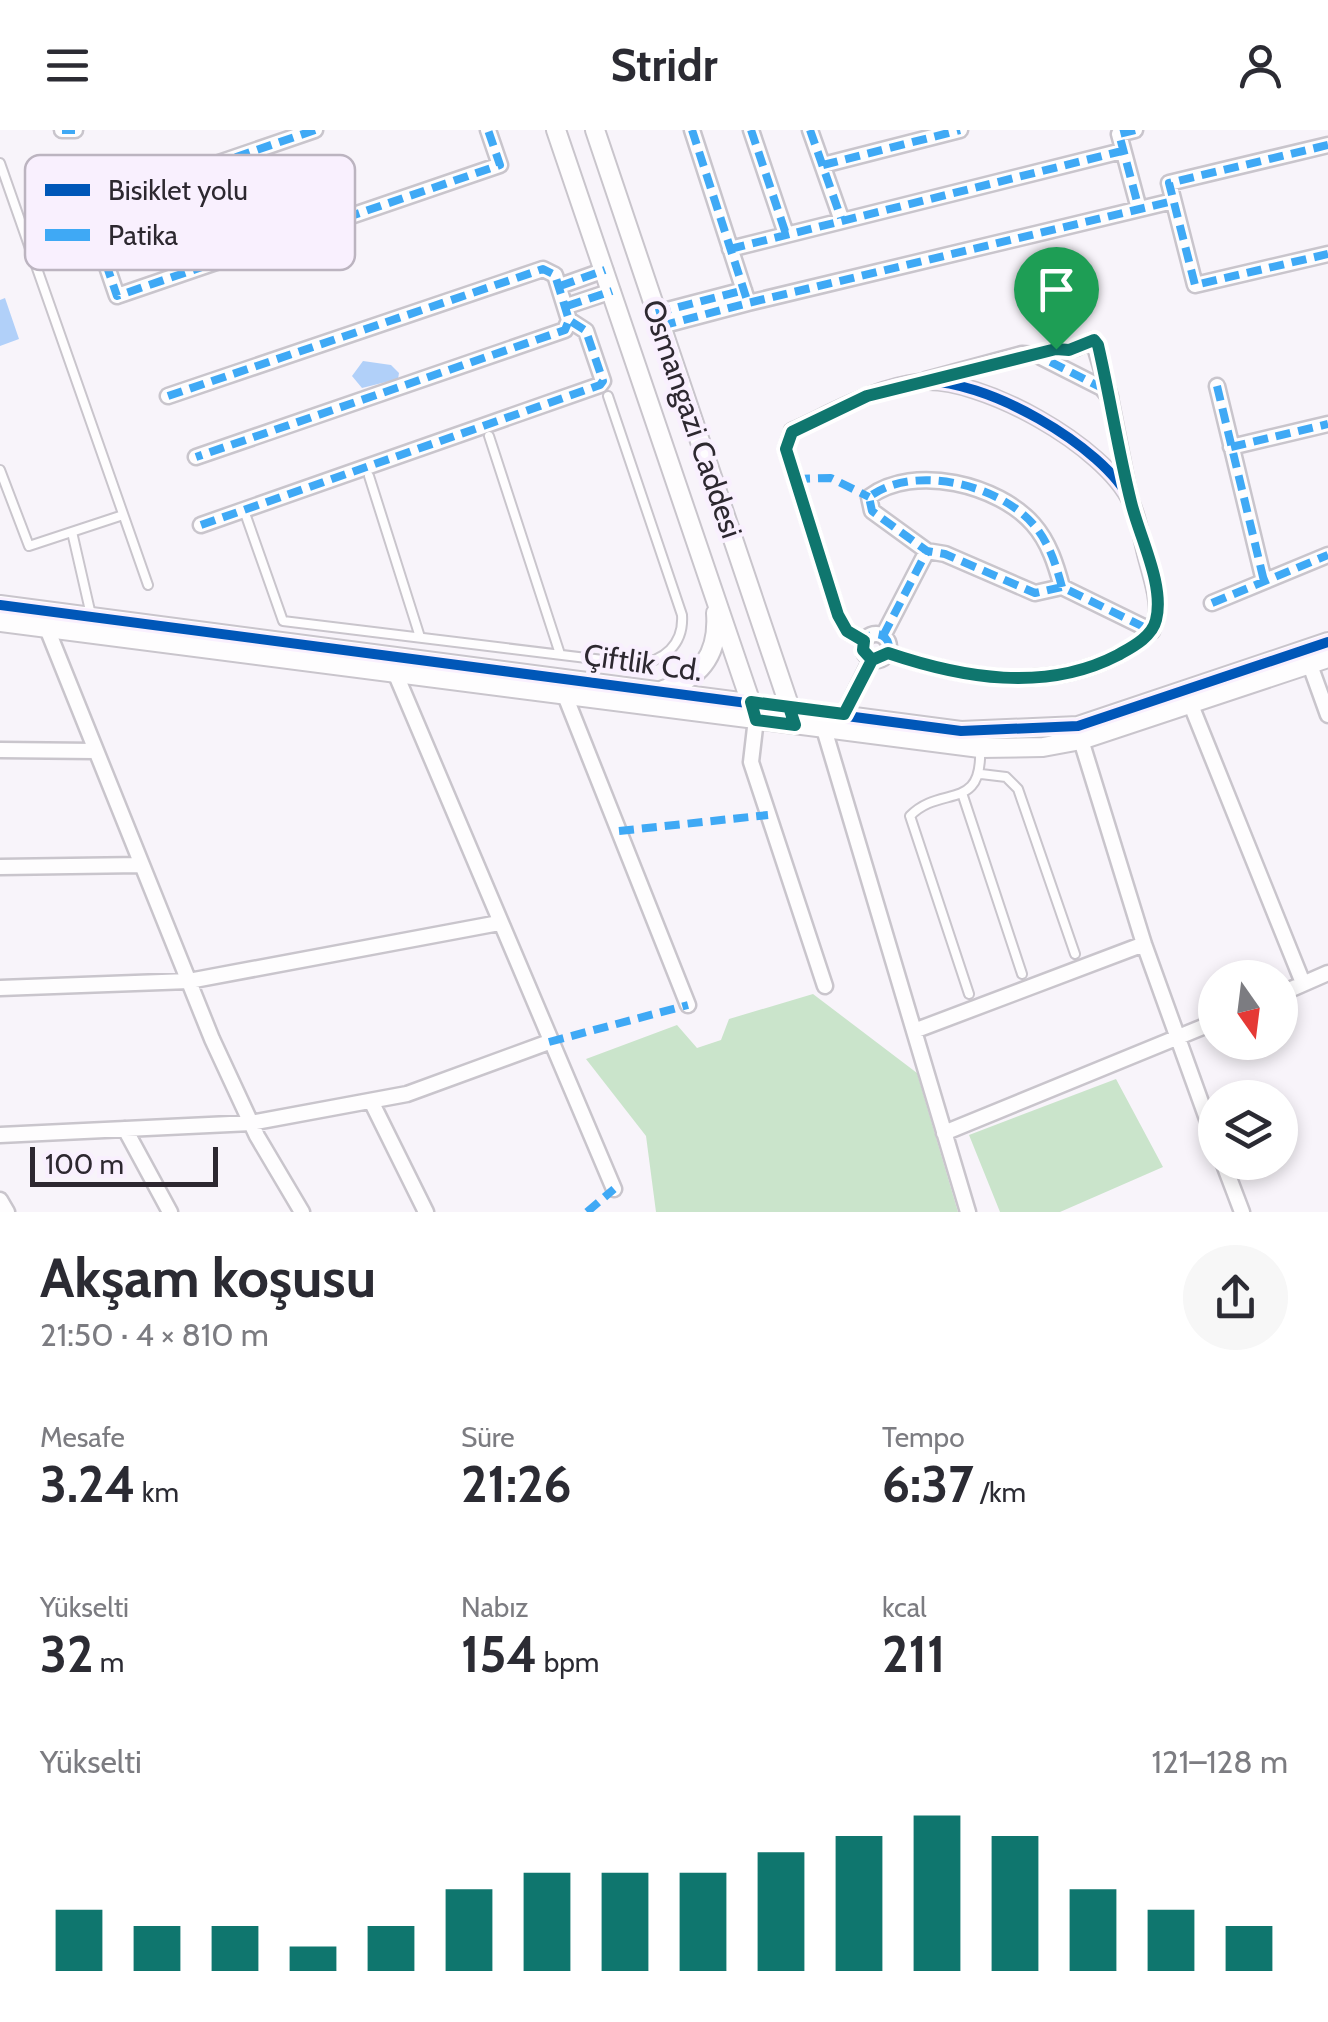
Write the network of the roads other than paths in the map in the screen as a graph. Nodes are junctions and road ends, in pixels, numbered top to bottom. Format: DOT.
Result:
graph roads {
  1 [pos="62,130"];
  2 [pos="75,130"];
  3 [pos="315,130"];
  4 [pos="488,130"];
  5 [pos="556,130"];
  6 [pos="595,130"];
  7 [pos="692,130"];
  8 [pos="751,130"];
  9 [pos="810,130"];
  10 [pos="960,130"];
  11 [pos="1121,131"];
  12 [pos="1328,144"];
  13 [pos="1122,152"];
  14 [pos="242,155"];
  15 [pos="0,163"];
  16 [pos="822,165"];
  17 [pos="1173,201"];
  18 [pos="1139,209"];
  19 [pos="355,215"];
  20 [pos="841,218"];
  21 [pos="786,234"];
  22 [pos="25,237"];
  23 [pos="730,250"];
  24 [pos="1328,254"];
  25 [pos="36,270"];
  26 [pos="108,270"];
  27 [pos="193,270"];
  28 [pos="605,270"];
  29 [pos="560,286"];
  30 [pos="612,291"];
  31 [pos="746,296"];
  32 [pos="568,313"];
  33 [pos="659,319"];
  34 [pos="1037,355"];
  35 [pos="922,382"];
  36 [pos="1216,386"];
  37 [pos="168,396"];
  38 [pos="608,396"];
  39 [pos="1110,398"];
  40 [pos="1328,424"];
  41 [pos="489,436"];
  42 [pos="1232,447"];
  43 [pos="196,458"];
  44 [pos="0,470"];
  45 [pos="369,476"];
  46 [pos="1130,500"];
  47 [pos="120,516"];
  48 [pos="246,516"];
  49 [pos="202,525"];
  50 [pos="72,532"];
  51 [pos="927,551"];
  52 [pos="1328,554"];
  53 [pos="1264,581"];
  54 [pos="148,585"];
  55 [pos="1062,588"];
  56 [pos="714,593"];
  57 [pos="1212,603"];
  58 [pos="0,605"];
  59 [pos="91,615"];
  60 [pos="0,622"];
  61 [pos="46,626"];
  62 [pos="1152,631"];
  63 [pos="884,636"];
  64 [pos="420,637"];
  65 [pos="450,641"];
  66 [pos="864,641"];
  67 [pos="1328,642"];
  68 [pos="888,653"];
  69 [pos="560,654"];
  70 [pos="1328,658"];
  71 [pos="872,660"];
  72 [pos="449,662"];
  73 [pos="1310,665"];
  74 [pos="394,670"];
  75 [pos="661,690"];
  76 [pos="564,694"];
  77 [pos="1192,704"];
  78 [pos="753,711"];
  79 [pos="844,714"];
  80 [pos="1328,715"];
  81 [pos="792,716"];
  82 [pos="824,728"];
  83 [pos="1081,740"];
  84 [pos="980,748"];
  85 [pos="0,750"];
  86 [pos="94,751"];
  87 [pos="982,774"];
  88 [pos="962,793"];
  89 [pos="141,865"];
  90 [pos="0,866"];
  91 [pos="500,922"];
  92 [pos="1144,944"];
  93 [pos="1075,954"];
  94 [pos="1328,973"];
  95 [pos="1022,974"];
  96 [pos="189,981"];
  97 [pos="1303,984"];
  98 [pos="825,986"];
  99 [pos="1298,986"];
  100 [pos="0,988"];
  101 [pos="968,994"];
  102 [pos="688,1005"];
  103 [pos="1198,1029"];
  104 [pos="914,1031"];
  105 [pos="1177,1038"];
  106 [pos="549,1042"];
  107 [pos="1198,1095"];
  108 [pos="371,1101"];
  109 [pos="250,1124"];
  110 [pos="125,1129"];
  111 [pos="944,1133"];
  112 [pos="0,1134"];
  113 [pos="1230,1180"];
  114 [pos="614,1189"];
  115 [pos="0,1200"];
  116 [pos="7,1212"];
  117 [pos="170,1212"];
  118 [pos="302,1212"];
  119 [pos="426,1212"];
  120 [pos="968,1212"];
  121 [pos="1242,1212"];
  1 -- 2 [label="street"];
  3 -- 14 [label="street"];
  4 -- 19 [label="street"];
  5 -- 28 [label="street, Osmangazi Caddesi"];
  6 -- 33 [label="street, Osmangazi Caddesi"];
  7 -- 23 [label="street"];
  8 -- 21 [label="street"];
  9 -- 16 [label="street"];
  10 -- 16 [label="street"];
  11 -- 13 [label="street"];
  12 -- 17 [label="street"];
  13 -- 18 [label="street"];
  13 -- 20 [label="street"];
  15 -- 22 [label="lane"];
  16 -- 20 [label="street"];
  17 -- 18 [label="street"];
  17 -- 24 [label="street"];
  18 -- 31 [label="street"];
  20 -- 21 [label="street"];
  21 -- 23 [label="street"];
  23 -- 31 [label="street"];
  25 -- 47 [label="lane"];
  26 -- 27 [label="street"];
  28 -- 29 [label="street"];
  28 -- 30 [label="street, Osmangazi Caddesi"];
  29 -- 32 [label="street"];
  29 -- 37 [label="street"];
  30 -- 32 [label="street"];
  30 -- 56 [label="street, Osmangazi Caddesi"];
  31 -- 33 [label="street"];
  32 -- 43 [label="street"];
  32 -- 49 [label="street"];
  33 -- 81 [label="street, Osmangazi Caddesi"];
  34 -- 35 [label="street"];
  34 -- 39 [label="street"];
  34 -- 39 [label="street"];
  35 -- 46 [label="street"];
  35 -- 66 [label="street"];
  36 -- 42 [label="street"];
  38 -- 69 [label="lane"];
  39 -- 46 [label="street"];
  40 -- 42 [label="street"];
  41 -- 69 [label="lane"];
  42 -- 53 [label="street"];
  44 -- 50 [label="lane"];
  45 -- 64 [label="lane"];
  46 -- 62 [label="street"];
  47 -- 50 [label="lane"];
  47 -- 54 [label="lane"];
  48 -- 64 [label="lane"];
  50 -- 59 [label="lane"];
  51 -- 55 [label="street"];
  51 -- 55 [label="street"];
  51 -- 63 [label="street"];
  52 -- 53 [label="street"];
  53 -- 57 [label="street"];
  55 -- 62 [label="street"];
  56 -- 75 [label="street"];
  56 -- 78 [label="street, Osmangazi Caddesi"];
  58 -- 59 [label="street, Çiftlik Cd."];
  59 -- 72 [label="street, Çiftlik Cd."];
  60 -- 61 [label="street, Çiftlik Cd."];
  61 -- 74 [label="street, Çiftlik Cd."];
  61 -- 86 [label="street"];
  62 -- 68 [label="street"];
  63 -- 66 [label="street"];
  63 -- 68 [label="street"];
  64 -- 65 [label="lane"];
  65 -- 69 [label="lane"];
  65 -- 72 [label="lane"];
  66 -- 71 [label="street"];
  67 -- 79 [label="street, Çiftlik Cd."];
  68 -- 71 [label="street"];
  70 -- 73 [label="street, Çiftlik Cd."];
  71 -- 79 [label="street"];
  72 -- 75 [label="street, Çiftlik Cd."];
  73 -- 77 [label="street, Çiftlik Cd."];
  73 -- 80 [label="street"];
  74 -- 76 [label="street, Çiftlik Cd."];
  74 -- 91 [label="street"];
  75 -- 78 [label="street, Çiftlik Cd."];
  76 -- 78 [label="street, Çiftlik Cd."];
  76 -- 102 [label="street"];
  77 -- 83 [label="street, Çiftlik Cd."];
  77 -- 97 [label="street"];
  78 -- 81 [label="street, Çiftlik Cd."];
  78 -- 98 [label="street"];
  79 -- 81 [label="street, Çiftlik Cd."];
  81 -- 82 [label="street, Çiftlik Cd."];
  82 -- 84 [label="street, Çiftlik Cd."];
  82 -- 104 [label="street"];
  83 -- 84 [label="street, Çiftlik Cd."];
  83 -- 92 [label="street"];
  84 -- 87 [label="lane"];
  85 -- 86 [label="street"];
  86 -- 89 [label="street"];
  87 -- 88 [label="lane"];
  87 -- 93 [label="lane"];
  88 -- 95 [label="lane"];
  88 -- 101 [label="lane"];
  89 -- 90 [label="street"];
  89 -- 96 [label="street"];
  91 -- 96 [label="street"];
  91 -- 106 [label="street"];
  92 -- 104 [label="street"];
  92 -- 105 [label="street"];
  94 -- 97 [label="street"];
  96 -- 100 [label="street"];
  96 -- 109 [label="street"];
  97 -- 99 [label="street"];
  103 -- 105 [label="street"];
  104 -- 111 [label="street"];
  105 -- 107 [label="street"];
  105 -- 111 [label="street"];
  106 -- 108 [label="street"];
  106 -- 114 [label="street"];
  108 -- 109 [label="street"];
  108 -- 119 [label="street"];
  109 -- 110 [label="street"];
  109 -- 118 [label="street"];
  110 -- 112 [label="street"];
  110 -- 117 [label="street"];
  111 -- 120 [label="street"];
  113 -- 121 [label="street"];
  115 -- 116 [label="street"];
}
